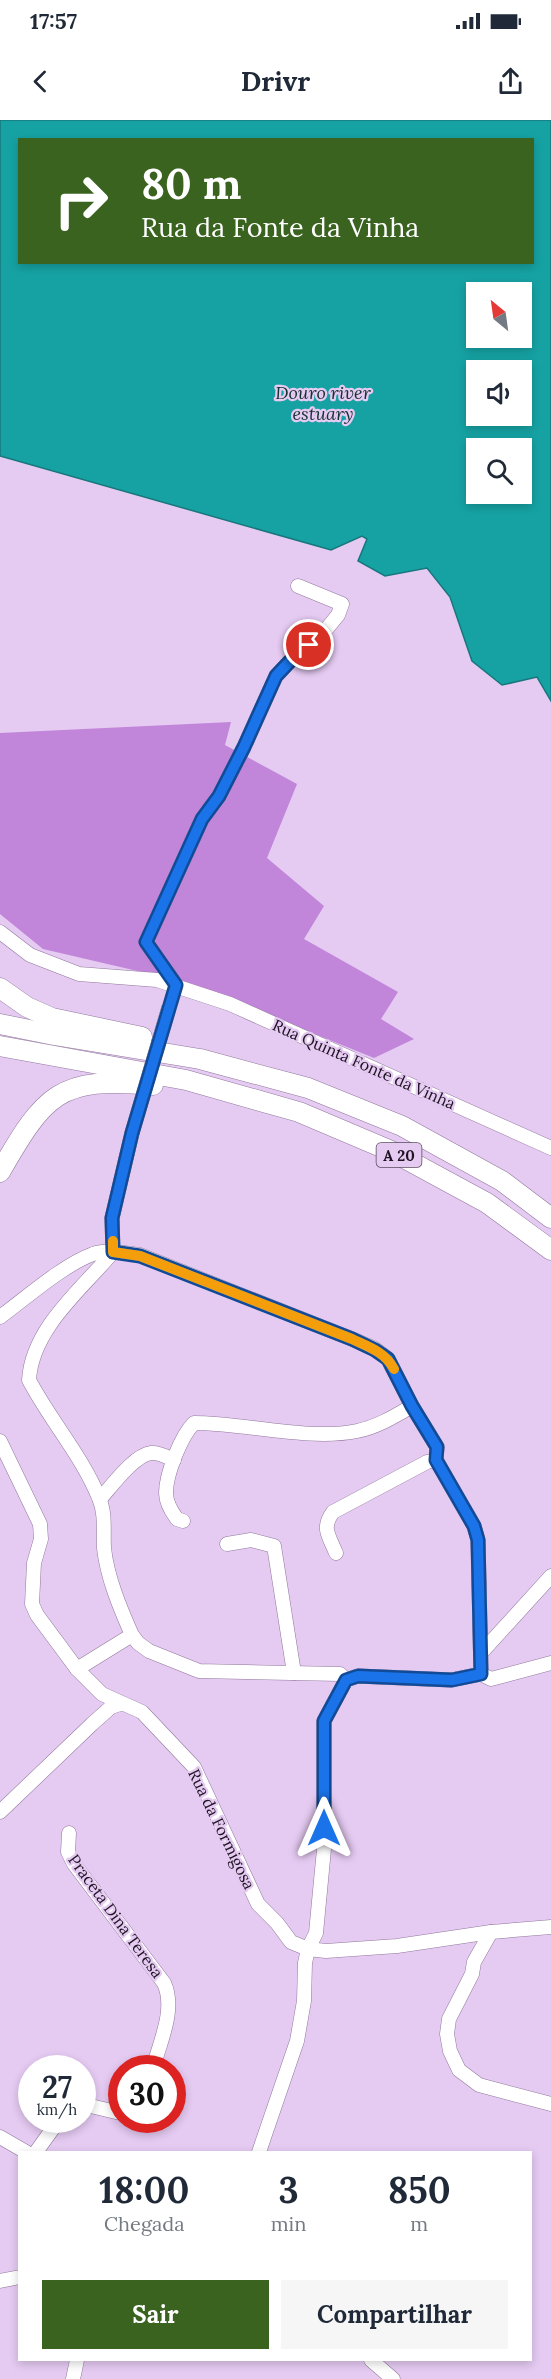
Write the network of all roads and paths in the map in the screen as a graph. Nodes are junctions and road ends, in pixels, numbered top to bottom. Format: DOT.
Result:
graph roads {
  1 [pos="298,586"];
  2 [pos="0,932"];
  3 [pos="176,985"];
  4 [pos="0,988"];
  5 [pos="0,1024"];
  6 [pos="0,1046"];
  7 [pos="235,1067"];
  8 [pos="230,1092"];
  9 [pos="551,1148"];
  10 [pos="0,1172"];
  11 [pos="551,1218"];
  12 [pos="551,1250"];
  13 [pos="113,1252"];
  14 [pos="0,1317"];
  15 [pos="412,1406"];
  16 [pos="0,1441"];
  17 [pos="174,1460"];
  18 [pos="436,1460"];
  19 [pos="100,1499"];
  20 [pos="183,1521"];
  21 [pos="227,1544"];
  22 [pos="336,1553"];
  23 [pos="551,1576"];
  24 [pos="132,1635"];
  25 [pos="481,1653"];
  26 [pos="551,1663"];
  27 [pos="77,1670"];
  28 [pos="294,1674"];
  29 [pos="481,1674"];
  30 [pos="346,1680"];
  31 [pos="120,1704"];
  32 [pos="0,1812"];
  33 [pos="69,1833"];
  34 [pos="551,1927"];
  35 [pos="491,1932"];
  36 [pos="308,1948"];
  37 [pos="156,2055"];
  38 [pos="551,2104"];
  39 [pos="50,2133"];
  40 [pos="0,2137"];
  41 [pos="24,2151"];
  42 [pos="37,2151"];
  43 [pos="259,2151"];
  44 [pos="18,2277"];
  45 [pos="0,2281"];
  46 [pos="77,2361"];
  47 [pos="372,2361"];
  48 [pos="73,2379"];
  49 [pos="393,2379"];
  1 -- 3 [label="street"];
  2 -- 3 [label="street, Rua Quinta Fonte da Vinha"];
  3 -- 9 [label="street, Rua Quinta Fonte da Vinha"];
  3 -- 13 [label="street, bridge"];
  4 -- 7 [label="highway"];
  5 -- 7 [label="highway, A 20"];
  6 -- 8 [label="highway, A 20"];
  7 -- 11 [label="highway, A 20"];
  8 -- 10 [label="highway"];
  8 -- 12 [label="highway, A 20"];
  13 -- 14 [label="street"];
  13 -- 15 [label="street"];
  13 -- 19 [label="street"];
  15 -- 17 [label="street"];
  15 -- 18 [label="street"];
  16 -- 27 [label="street, Rua da Formigosa"];
  17 -- 19 [label="street"];
  17 -- 20 [label="street"];
  18 -- 22 [label="street"];
  18 -- 25 [label="street"];
  19 -- 24 [label="street"];
  21 -- 28 [label="street"];
  23 -- 25 [label="street"];
  24 -- 27 [label="street"];
  24 -- 28 [label="street"];
  25 -- 29 [label="street"];
  26 -- 29 [label="street"];
  27 -- 31 [label="street, Rua da Formigosa"];
  28 -- 30 [label="street"];
  29 -- 30 [label="street"];
  30 -- 36 [label="street"];
  31 -- 32 [label="street"];
  31 -- 36 [label="street, Rua da Formigosa"];
  33 -- 37 [label="street, Praceta Dina Teresa"];
  34 -- 35 [label="street"];
  35 -- 36 [label="street"];
  35 -- 38 [label="street"];
  36 -- 43 [label="street"];
  39 -- 42 [label="street"];
  40 -- 41 [label="street"];
  44 -- 45 [label="street"];
  46 -- 48 [label="street"];
  47 -- 49 [label="street"];
}
